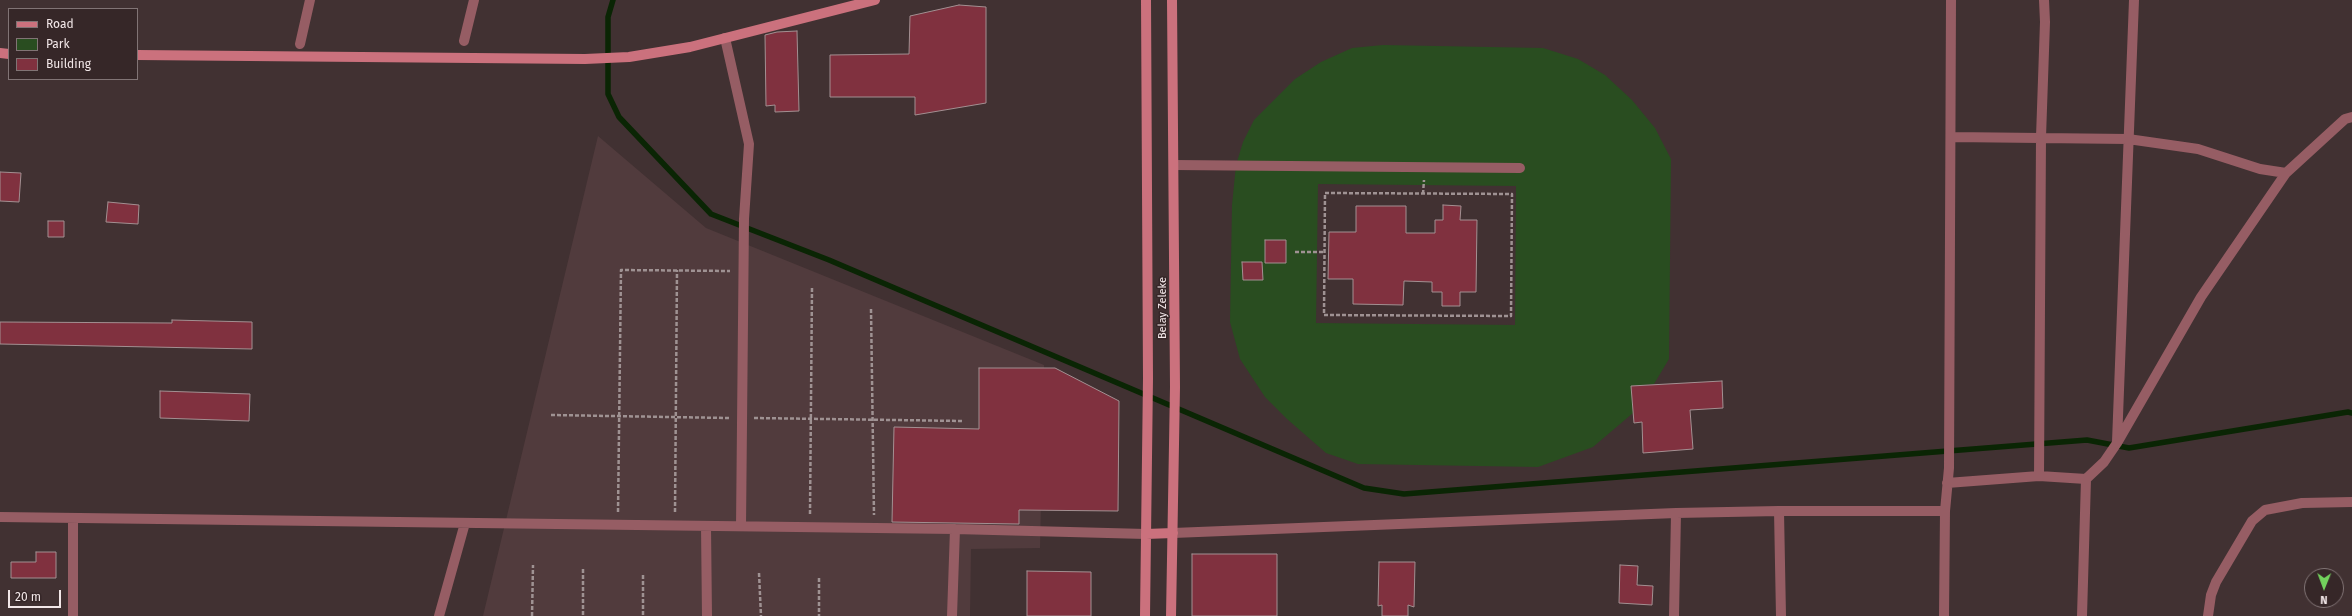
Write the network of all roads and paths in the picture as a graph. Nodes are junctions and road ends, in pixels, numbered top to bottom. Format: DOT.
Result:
graph roads {
  1 [pos="310,0"];
  2 [pos="474,0"];
  3 [pos="875,0"];
  4 [pos="1146,0"];
  5 [pos="1172,0"];
  6 [pos="1951,0"];
  7 [pos="2044,0"];
  8 [pos="2134,0"];
  9 [pos="725,38"];
  10 [pos="464,41"];
  11 [pos="300,44"];
  12 [pos="138,55"];
  13 [pos="2352,117"];
  14 [pos="1952,137"];
  15 [pos="2041,137"];
  16 [pos="2128,139"];
  17 [pos="1174,165"];
  18 [pos="1520,168"];
  19 [pos="2286,173"];
  20 [pos="1295,252"];
  21 [pos="1325,252"];
  22 [pos="677,270"];
  23 [pos="743,272"];
  24 [pos="812,288"];
  25 [pos="871,309"];
  26 [pos="2117,443"];
  27 [pos="2039,476"];
  28 [pos="2086,479"];
  29 [pos="1947,483"];
  30 [pos="2352,502"];
  31 [pos="1779,511"];
  32 [pos="1945,511"];
  33 [pos="1676,513"];
  34 [pos="0,517"];
  35 [pos="73,518"];
  36 [pos="465,523"];
  37 [pos="618,524"];
  38 [pos="675,525"];
  39 [pos="706,526"];
  40 [pos="741,526"];
  41 [pos="810,527"];
  42 [pos="874,528"];
  43 [pos="955,529"];
  44 [pos="1172,533"];
  45 [pos="1146,534"];
  46 [pos="533,565"];
  47 [pos="583,569"];
  48 [pos="759,573"];
  49 [pos="643,575"];
  50 [pos="819,578"];
  51 [pos="73,616"];
  52 [pos="439,616"];
  53 [pos="532,616"];
  54 [pos="583,616"];
  55 [pos="643,616"];
  56 [pos="707,616"];
  57 [pos="761,616"];
  58 [pos="819,616"];
  59 [pos="952,616"];
  60 [pos="1145,616"];
  61 [pos="1171,616"];
  62 [pos="1674,616"];
  63 [pos="1781,616"];
  64 [pos="1944,616"];
  65 [pos="2082,616"];
  66 [pos="2208,616"];
  1 -- 11 [label="street"];
  2 -- 10 [label="street"];
  3 -- 9 [label="street"];
  4 -- 45 [label="street, Belay Zeleke"];
  5 -- 17 [label="street, Belay Zeleke"];
  6 -- 14 [label="street"];
  7 -- 15 [label="street"];
  8 -- 16 [label="street"];
  9 -- 12 [label="street"];
  9 -- 23 [label="street"];
  13 -- 19 [label="street"];
  14 -- 15 [label="street"];
  14 -- 29 [label="street"];
  15 -- 16 [label="street"];
  15 -- 27 [label="street"];
  16 -- 19 [label="street"];
  16 -- 26 [label="street"];
  17 -- 18 [label="street"];
  17 -- 44 [label="street, Belay Zeleke"];
  19 -- 26 [label="street"];
  20 -- 21 [label="path"];
  21 -- 21 [label="path"];
  22 -- 23 [label="path"];
  22 -- 37 [label="path"];
  22 -- 38 [label="path"];
  23 -- 40 [label="street"];
  24 -- 41 [label="path"];
  25 -- 42 [label="path"];
  26 -- 28 [label="street"];
  27 -- 28 [label="street"];
  27 -- 29 [label="street"];
  28 -- 65 [label="street"];
  29 -- 32 [label="street"];
  30 -- 66 [label="street"];
  31 -- 32 [label="street"];
  31 -- 33 [label="street"];
  31 -- 63 [label="street"];
  32 -- 64 [label="street"];
  33 -- 44 [label="street"];
  33 -- 62 [label="street"];
  34 -- 35 [label="street"];
  35 -- 36 [label="street"];
  35 -- 51 [label="street"];
  36 -- 37 [label="street"];
  36 -- 52 [label="street"];
  37 -- 38 [label="street"];
  38 -- 39 [label="street"];
  39 -- 40 [label="street"];
  39 -- 56 [label="street"];
  40 -- 41 [label="street"];
  41 -- 42 [label="street"];
  42 -- 43 [label="street"];
  43 -- 45 [label="street"];
  43 -- 59 [label="street"];
  44 -- 45 [label="street"];
  44 -- 61 [label="street, Belay Zeleke"];
  45 -- 60 [label="street, Belay Zeleke"];
  46 -- 53 [label="path"];
  47 -- 54 [label="path"];
  48 -- 57 [label="path"];
  49 -- 55 [label="path"];
  50 -- 58 [label="path"];
}
